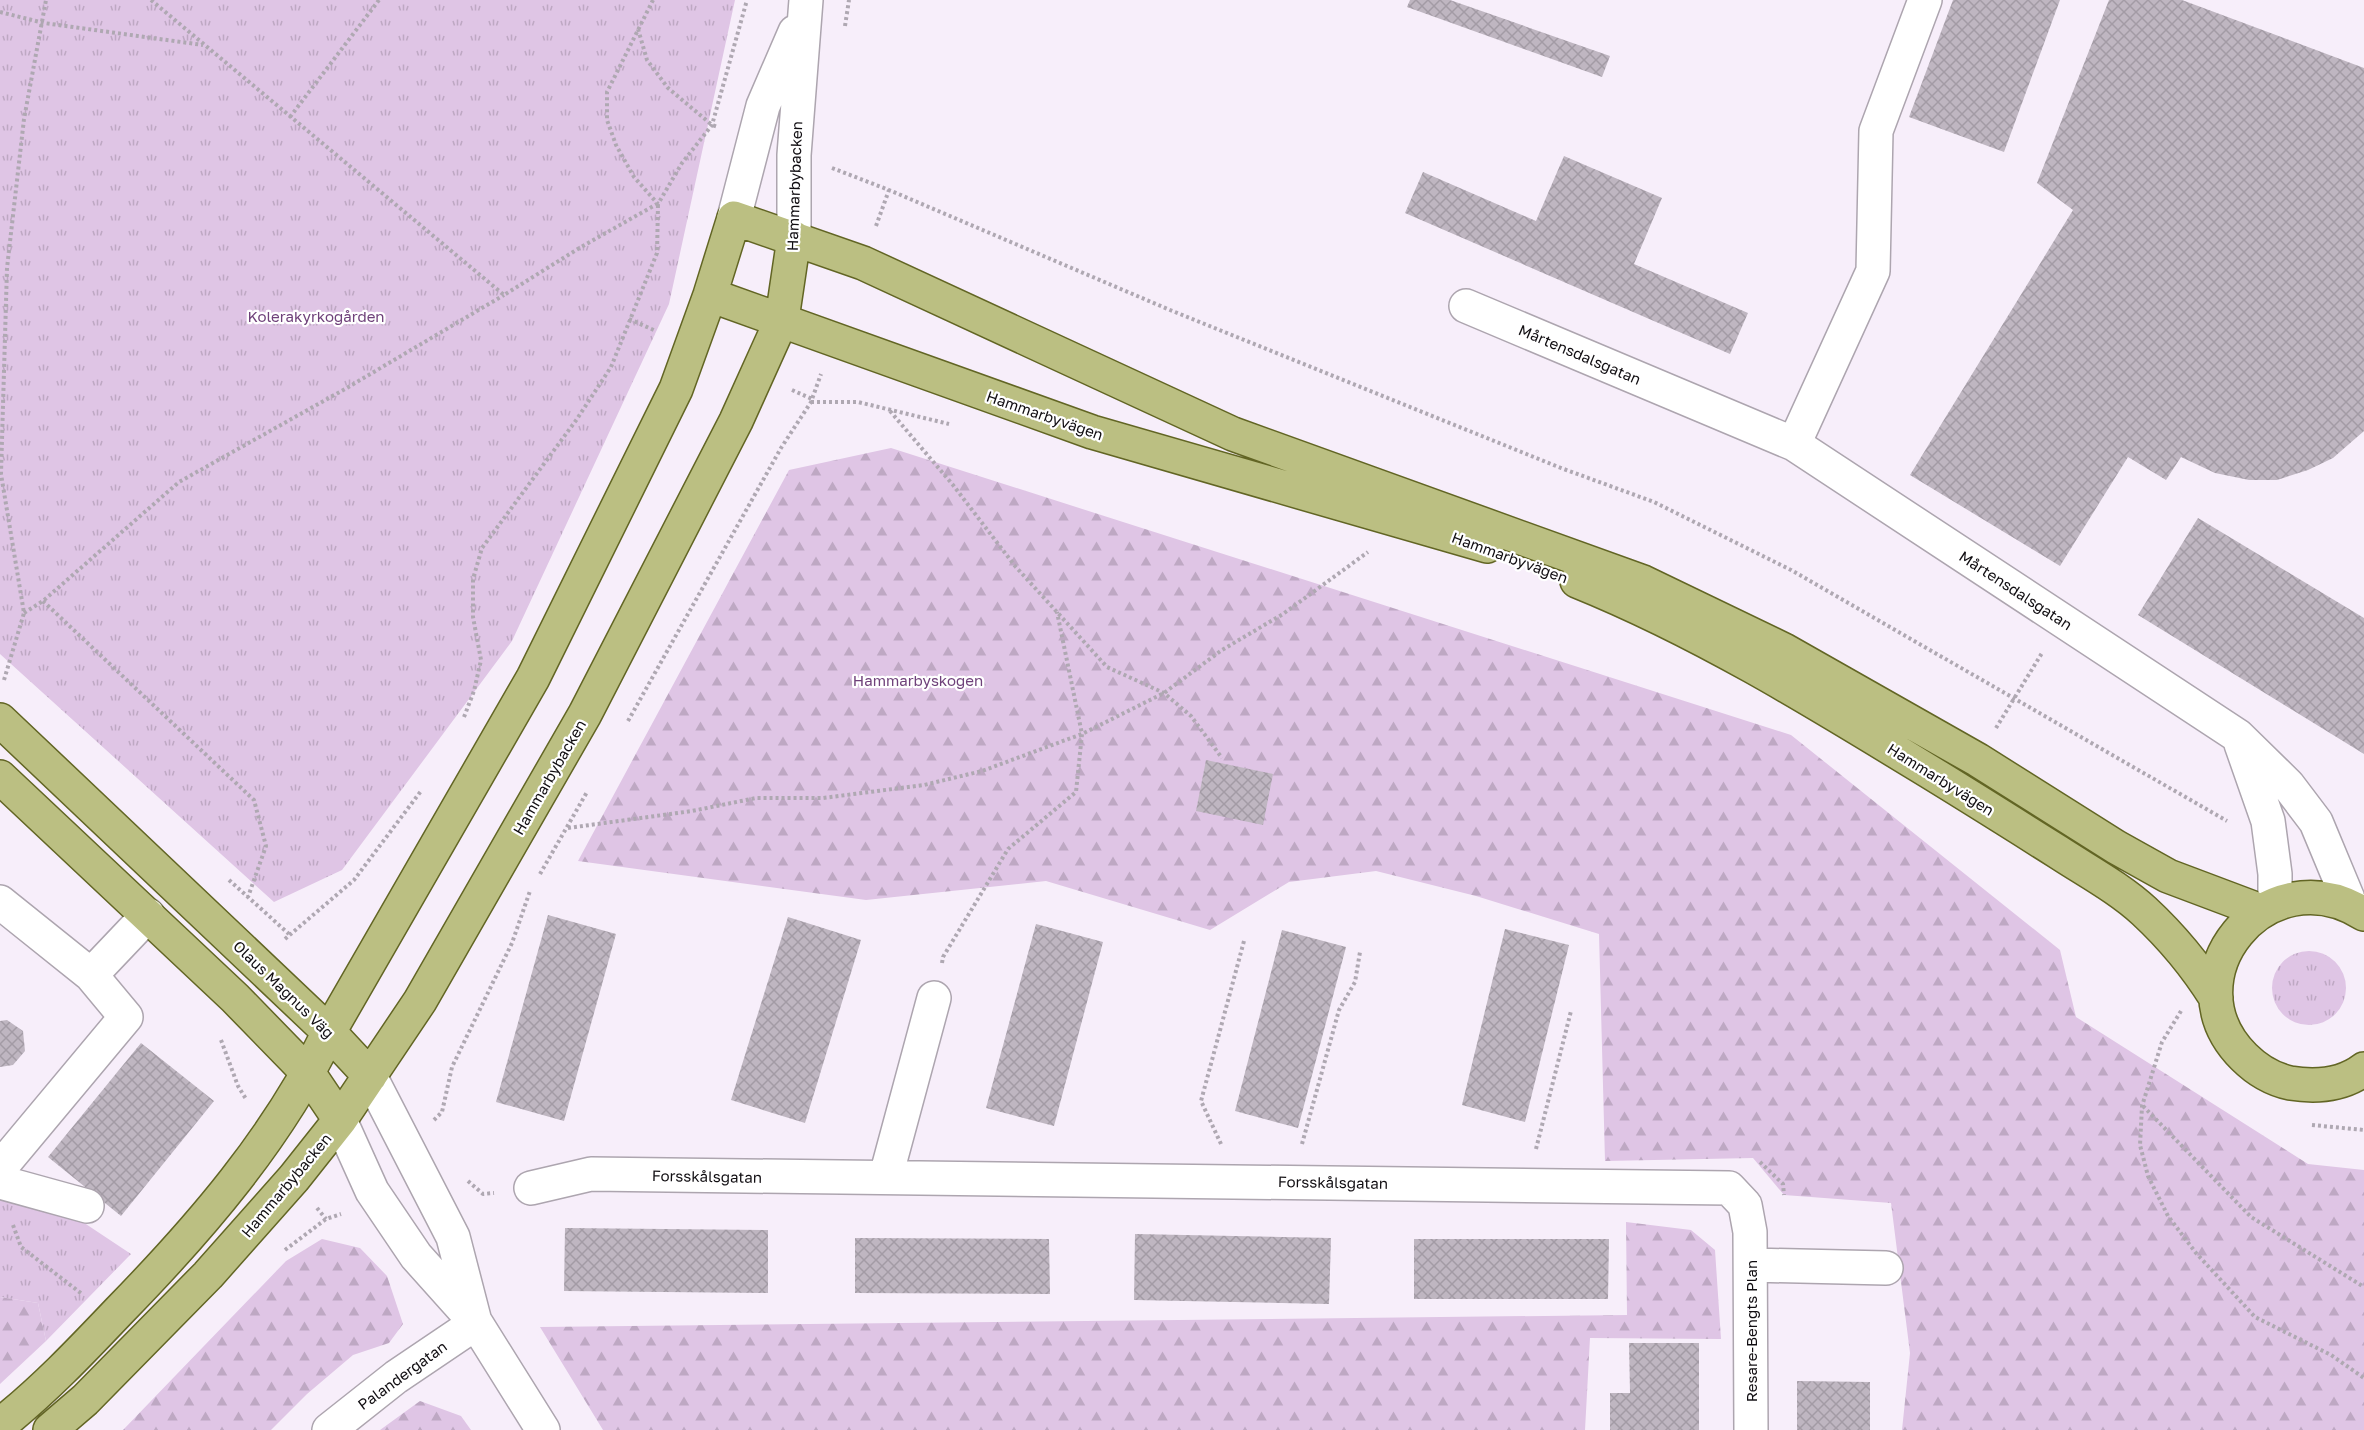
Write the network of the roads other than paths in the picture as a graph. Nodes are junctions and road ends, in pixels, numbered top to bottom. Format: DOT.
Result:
graph roads {
  1 [pos="1924,0"];
  2 [pos="806,4"];
  3 [pos="734,218"];
  4 [pos="794,238"];
  5 [pos="710,295"];
  6 [pos="1466,306"];
  7 [pos="782,319"];
  8 [pos="1794,444"];
  9 [pos="0,720"];
  10 [pos="2238,736"];
  11 [pos="0,777"];
  12 [pos="0,902"];
  13 [pos="2268,907"];
  14 [pos="2358,910"];
  15 [pos="148,915"];
  16 [pos="91,975"];
  17 [pos="934,998"];
  18 [pos="2216,998"];
  19 [pos="329,1032"];
  20 [pos="2364,1069"];
  21 [pos="309,1074"];
  22 [pos="370,1076"];
  23 [pos="2349,1087"];
  24 [pos="340,1120"];
  25 [pos="0,1168"];
  26 [pos="886,1176"];
  27 [pos="0,1182"];
  28 [pos="531,1188"];
  29 [pos="87,1206"];
  30 [pos="1750,1232"];
  31 [pos="1750,1265"];
  32 [pos="1886,1268"];
  33 [pos="476,1323"];
  34 [pos="0,1425"];
  35 [pos="50,1430"];
  36 [pos="329,1430"];
  37 [pos="543,1430"];
  38 [pos="1751,1430"];
  1 -- 8 [label="street"];
  2 -- 3 [label="street, Hammarbybacken"];
  2 -- 4 [label="street, Hammarbybacken"];
  3 -- 4 [label="main road, Hammarbyvägen"];
  3 -- 5 [label="main road, Hammarbybacken"];
  4 -- 7 [label="main road, Hammarbybacken"];
  4 -- 13 [label="main road, Hammarbyvägen"];
  5 -- 7 [label="main road, Hammarbyvägen"];
  5 -- 19 [label="main road, Hammarbybacken"];
  6 -- 8 [label="street, Mårtensdalsgatan"];
  7 -- 18 [label="main road, Hammarbyvägen"];
  7 -- 22 [label="main road, Hammarbybacken"];
  8 -- 10 [label="street, Mårtensdalsgatan"];
  9 -- 19 [label="main road, Olaus Magnus Väg"];
  10 -- 13 [label="street"];
  10 -- 14 [label="street, Mårtensdalsgatan"];
  11 -- 15 [label="main road, Olaus Magnus Väg"];
  12 -- 16 [label="street"];
  13 -- 14 [label="main road"];
  13 -- 18 [label="main road, Hammarbyvägen"];
  15 -- 16 [label="street"];
  15 -- 21 [label="main road, Olaus Magnus Väg"];
  16 -- 25 [label="street"];
  17 -- 26 [label="street"];
  18 -- 23 [label="main road, Hammarbyvägen"];
  19 -- 21 [label="main road, Hammarbybacken"];
  19 -- 22 [label="main road, Olaus Magnus Väg"];
  20 -- 23 [label="main road, Hammarbyvägen"];
  21 -- 24 [label="main road, Olaus Magnus Väg"];
  21 -- 34 [label="main road, Hammarbybacken"];
  22 -- 24 [label="main road, Hammarbybacken"];
  22 -- 33 [label="street, Olaus Magnus Väg"];
  24 -- 33 [label="street, Olaus Magnus Väg"];
  24 -- 35 [label="main road, Hammarbybacken"];
  26 -- 28 [label="street, Forsskålsgatan"];
  26 -- 30 [label="street, Forsskålsgatan"];
  27 -- 29 [label="street"];
  30 -- 31 [label="street, Resare-Bengts Plan"];
  31 -- 32 [label="street"];
  31 -- 38 [label="street, Resare-Bengts Plan"];
  33 -- 36 [label="street, Palandergatan"];
  33 -- 37 [label="street, Olaus Magnus Väg"];
}
